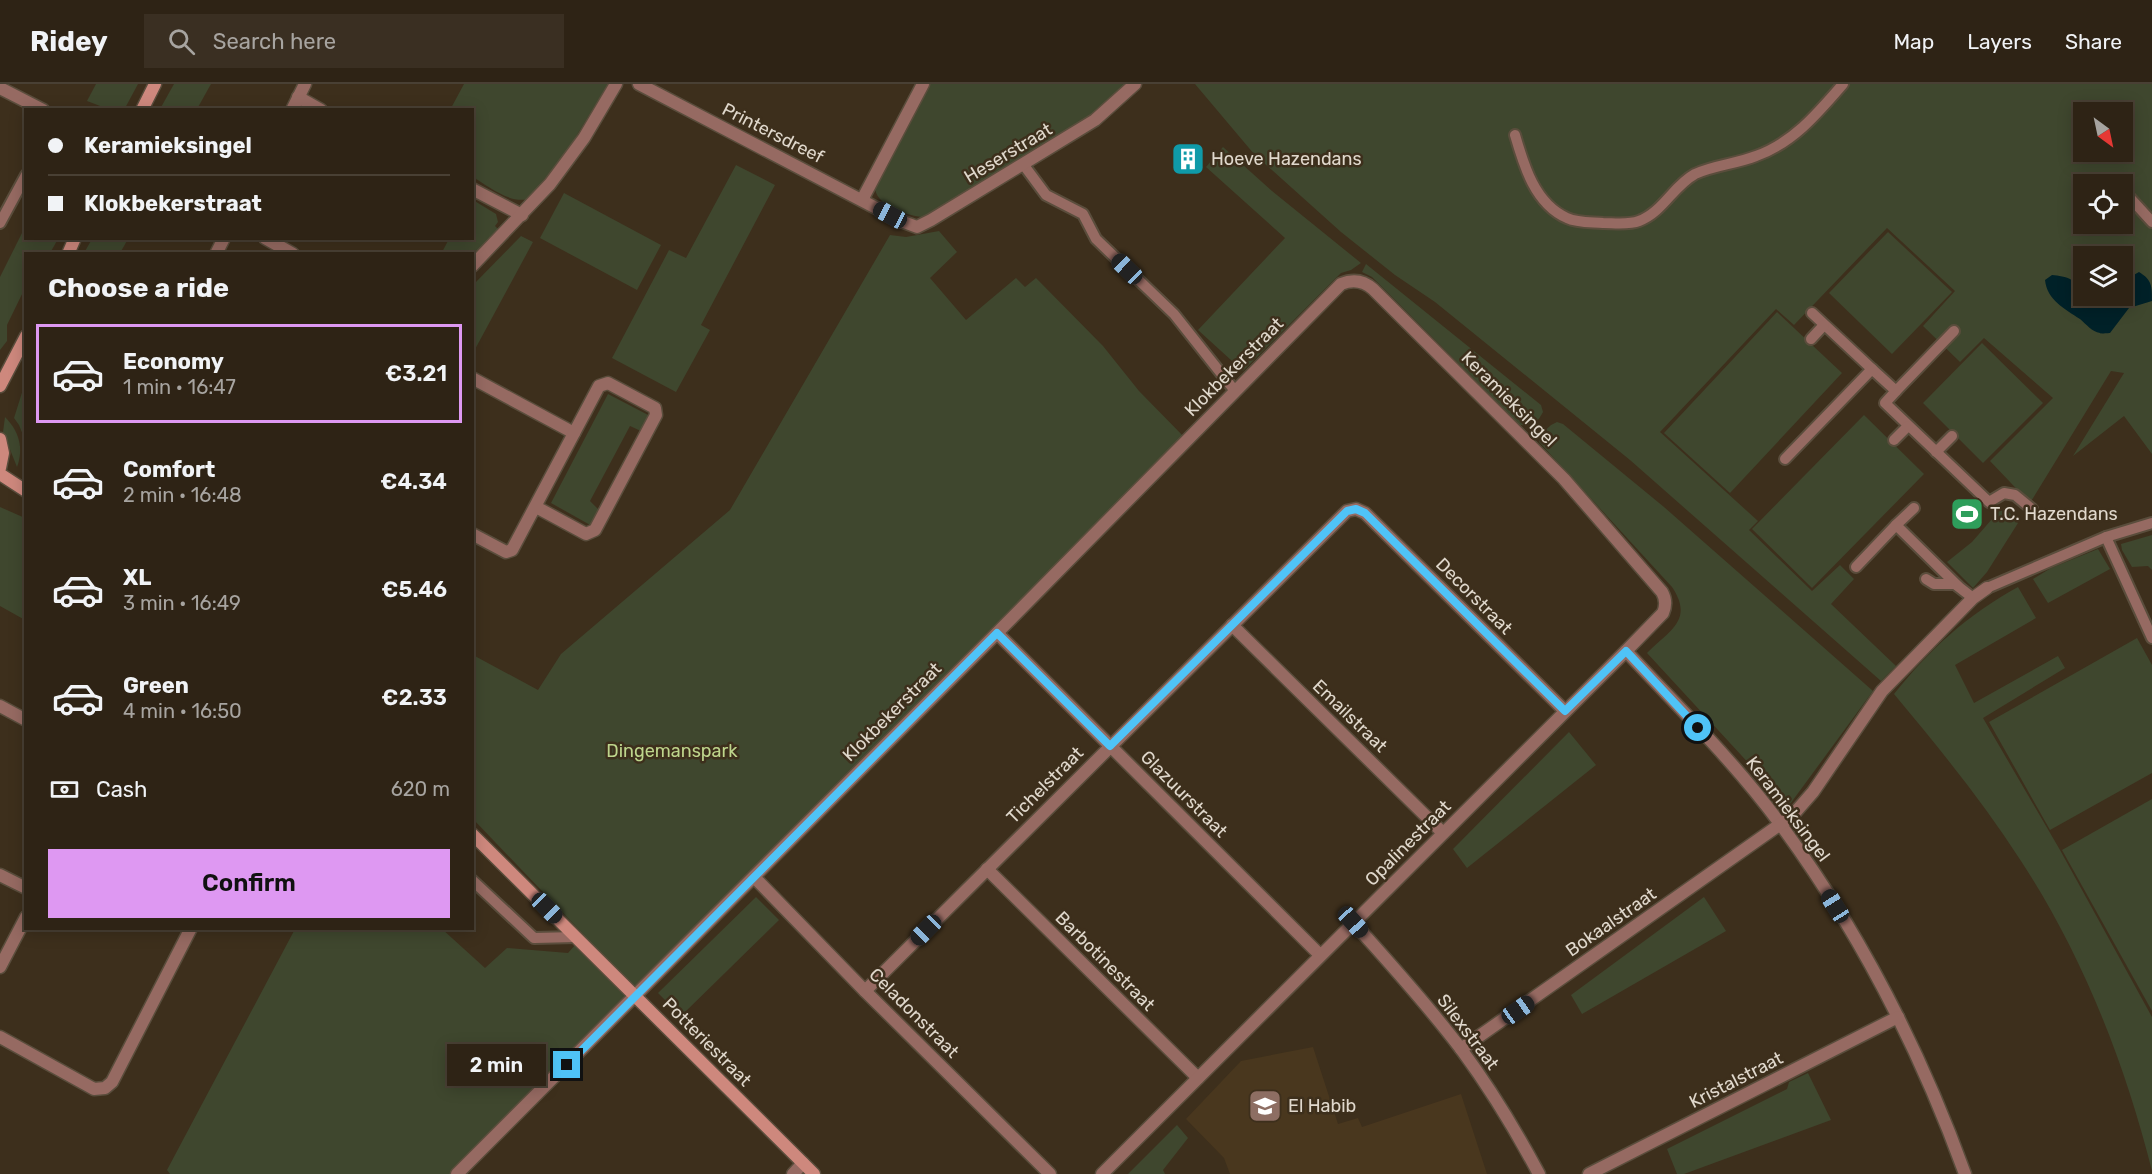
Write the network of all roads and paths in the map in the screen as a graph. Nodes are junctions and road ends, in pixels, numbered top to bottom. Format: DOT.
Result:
graph roads {
  1 [pos="155,84"];
  2 [pos="305,84"];
  3 [pos="616,84"];
  4 [pos="639,84"];
  5 [pos="923,84"];
  6 [pos="1135,84"];
  7 [pos="1843,84"];
  8 [pos="0,88"];
  9 [pos="298,97"];
  10 [pos="39,108"];
  11 [pos="143,108"];
  12 [pos="293,108"];
  13 [pos="317,108"];
  14 [pos="1515,135"];
  15 [pos="1023,164"];
  16 [pos="24,179"];
  17 [pos="474,190"];
  18 [pos="862,200"];
  19 [pos="2133,201"];
  20 [pos="522,215"];
  21 [pos="890,215"];
  22 [pos="2152,222"];
  23 [pos="0,223"];
  24 [pos="268,240"];
  25 [pos="290,252"];
  26 [pos="474,264"];
  27 [pos="1354,281"];
  28 [pos="1812,313"];
  29 [pos="1824,325"];
  30 [pos="1954,331"];
  31 [pos="1811,339"];
  32 [pos="24,340"];
  33 [pos="1872,369"];
  34 [pos="474,379"];
  35 [pos="0,386"];
  36 [pos="1235,391"];
  37 [pos="1896,391"];
  38 [pos="1908,426"];
  39 [pos="574,433"];
  40 [pos="1952,436"];
  41 [pos="0,439"];
  42 [pos="1894,440"];
  43 [pos="1936,452"];
  44 [pos="1785,459"];
  45 [pos="0,468"];
  46 [pos="0,474"];
  47 [pos="24,490"];
  48 [pos="536,507"];
  49 [pos="1914,508"];
  50 [pos="1356,509"];
  51 [pos="2032,509"];
  52 [pos="2152,523"];
  53 [pos="1896,525"];
  54 [pos="474,535"];
  55 [pos="2106,537"];
  56 [pos="1856,567"];
  57 [pos="1926,579"];
  58 [pos="1958,586"];
  59 [pos="1988,588"];
  60 [pos="1973,598"];
  61 [pos="1663,613"];
  62 [pos="1232,625"];
  63 [pos="997,633"];
  64 [pos="2152,638"];
  65 [pos="1626,651"];
  66 [pos="0,706"];
  67 [pos="1565,711"];
  68 [pos="24,719"];
  69 [pos="1110,746"];
  70 [pos="1780,824"];
  71 [pos="1443,833"];
  72 [pos="474,836"];
  73 [pos="987,869"];
  74 [pos="0,875"];
  75 [pos="754,877"];
  76 [pos="474,882"];
  77 [pos="24,887"];
  78 [pos="24,921"];
  79 [pos="1353,922"];
  80 [pos="190,930"];
  81 [pos="576,938"];
  82 [pos="1320,955"];
  83 [pos="0,967"];
  84 [pos="865,991"];
  85 [pos="636,996"];
  86 [pos="1898,1017"];
  87 [pos="0,1037"];
  88 [pos="1461,1049"];
  89 [pos="1198,1078"];
  90 [pos="803,1163"];
  91 [pos="457,1174"];
  92 [pos="793,1174"];
  93 [pos="814,1174"];
  94 [pos="1050,1174"];
  95 [pos="1102,1174"];
  96 [pos="1539,1174"];
  97 [pos="1589,1174"];
  98 [pos="1965,1174"];
  1 -- 11 [label="street"];
  2 -- 9 [label="street"];
  3 -- 20 [label="street"];
  4 -- 18 [label="street, Printersdreef"];
  5 -- 18 [label="street"];
  6 -- 15 [label="street, Heserstraat"];
  7 -- 14 [label="lane"];
  8 -- 10 [label="street"];
  9 -- 12 [label="street"];
  9 -- 13 [label="street"];
  15 -- 21 [label="street, Heserstraat"];
  15 -- 36 [label="lane"];
  16 -- 23 [label="lane"];
  17 -- 20 [label="street"];
  18 -- 21 [label="street, Printersdreef"];
  19 -- 22 [label="lane"];
  20 -- 26 [label="street"];
  24 -- 25 [label="street"];
  27 -- 36 [label="street, Klokbekerstraat"];
  27 -- 61 [label="street, Keramieksingel"];
  28 -- 29 [label="lane"];
  29 -- 31 [label="lane"];
  29 -- 33 [label="lane"];
  30 -- 37 [label="lane"];
  32 -- 35 [label="street"];
  33 -- 37 [label="lane"];
  33 -- 44 [label="lane"];
  34 -- 39 [label="street"];
  36 -- 63 [label="street, Klokbekerstraat"];
  37 -- 38 [label="lane"];
  38 -- 42 [label="lane"];
  38 -- 43 [label="lane"];
  39 -- 48 [label="street"];
  39 -- 48 [label="street"];
  40 -- 43 [label="lane"];
  41 -- 45 [label="street"];
  43 -- 51 [label="lane"];
  46 -- 47 [label="street"];
  48 -- 54 [label="street"];
  49 -- 53 [label="lane"];
  50 -- 62 [label="street, Tichelstraat"];
  50 -- 67 [label="street, Decorstraat"];
  52 -- 55 [label="lane"];
  53 -- 56 [label="lane"];
  53 -- 58 [label="lane"];
  55 -- 59 [label="lane"];
  55 -- 64 [label="lane"];
  57 -- 58 [label="lane"];
  58 -- 60 [label="lane"];
  59 -- 60 [label="street, Bokaalstraat"];
  60 -- 70 [label="street, Bokaalstraat"];
  61 -- 65 [label="street, Opalinestraat"];
  62 -- 69 [label="street, Tichelstraat"];
  62 -- 71 [label="street, Emailstraat"];
  63 -- 69 [label="street, Glazuurstraat"];
  63 -- 75 [label="street, Klokbekerstraat"];
  65 -- 67 [label="street, Opalinestraat"];
  65 -- 70 [label="street, Keramieksingel"];
  66 -- 68 [label="street"];
  67 -- 71 [label="street, Opalinestraat"];
  69 -- 73 [label="street, Tichelstraat"];
  69 -- 82 [label="street, Glazuurstraat"];
  70 -- 86 [label="street, Keramieksingel"];
  70 -- 88 [label="street, Bokaalstraat"];
  71 -- 79 [label="street, Opalinestraat"];
  72 -- 81 [label="street, Potteriestraat"];
  73 -- 84 [label="street, Tichelstraat"];
  73 -- 89 [label="street, Barbotinestraat"];
  74 -- 77 [label="street"];
  75 -- 84 [label="street, Celadonstraat"];
  75 -- 85 [label="street, Klokbekerstraat"];
  76 -- 81 [label="lane"];
  78 -- 83 [label="street"];
  79 -- 82 [label="street, Opalinestraat"];
  79 -- 88 [label="street, Silexstraat"];
  80 -- 87 [label="street"];
  81 -- 85 [label="street, Potteriestraat"];
  82 -- 89 [label="street, Opalinestraat"];
  84 -- 94 [label="street, Celadonstraat"];
  85 -- 90 [label="street, Potteriestraat"];
  85 -- 91 [label="street, Klokbekerstraat"];
  86 -- 97 [label="street, Kristalstraat"];
  86 -- 98 [label="street, Keramieksingel"];
  88 -- 96 [label="street, Silexstraat"];
  89 -- 95 [label="street, Opalinestraat"];
  90 -- 92 [label="street"];
  90 -- 93 [label="street, Potteriestraat"];
}
